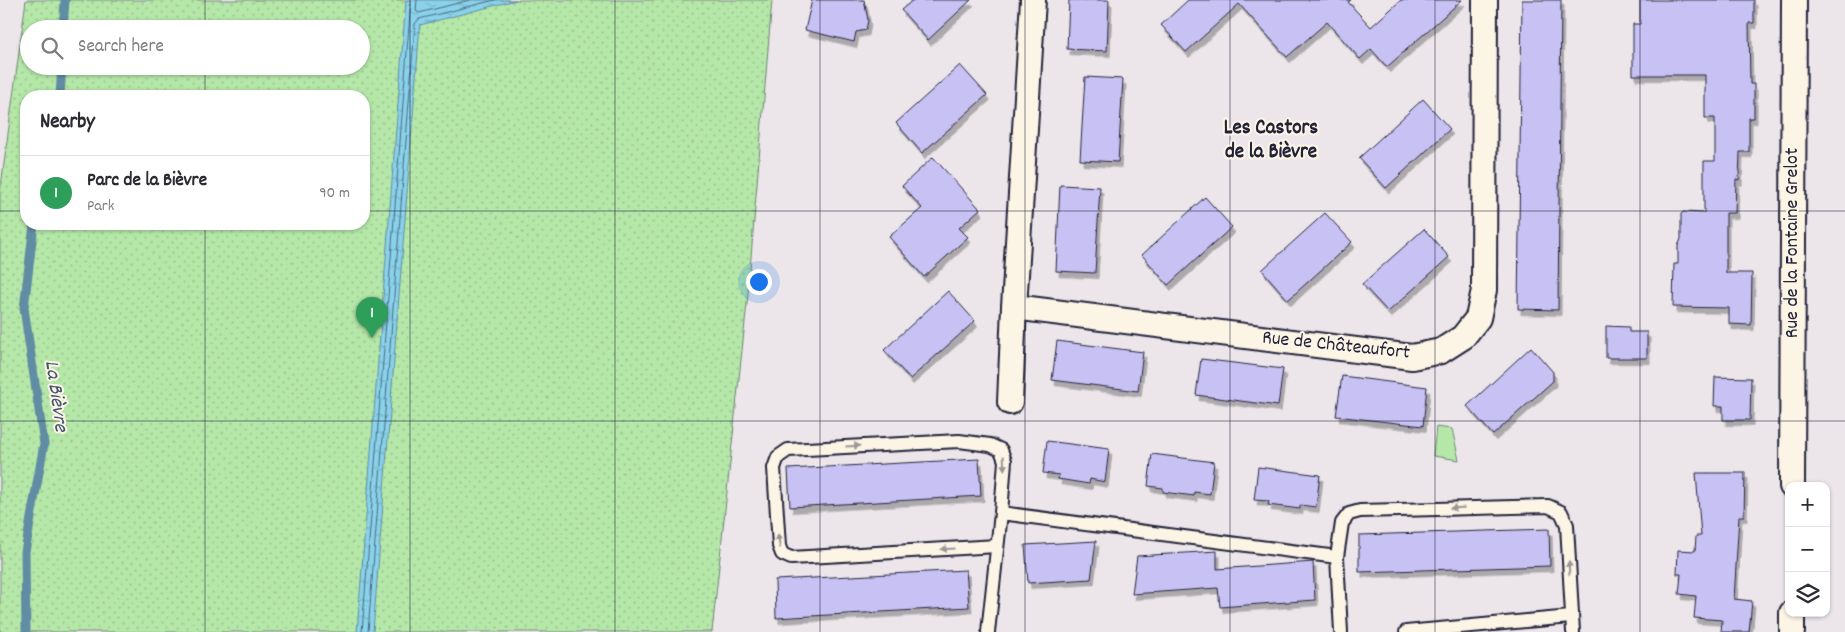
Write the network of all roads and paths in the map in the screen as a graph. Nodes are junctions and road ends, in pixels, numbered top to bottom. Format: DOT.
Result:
graph roads {
  1 [pos="1033,0"];
  2 [pos="1485,0"];
  3 [pos="1794,0"];
  4 [pos="1014,307"];
  5 [pos="1010,402"];
  6 [pos="1792,482"];
  7 [pos="1001,513"];
  8 [pos="996,546"];
  9 [pos="1338,557"];
  10 [pos="1571,617"];
  11 [pos="1792,617"];
  12 [pos="988,632"];
  13 [pos="1341,632"];
  14 [pos="1406,632"];
  15 [pos="1573,632"];
  16 [pos="1792,632"];
  1 -- 4 [label="street"];
  2 -- 4 [label="street, Rue de Châteaufort"];
  3 -- 6 [label="street, Rue de la Fontaine Grelot"];
  4 -- 5 [label="street"];
  7 -- 8 [label="lane"];
  8 -- 7 [label="lane, one-way"];
  7 -- 9 [label="lane"];
  8 -- 12 [label="lane"];
  10 -- 9 [label="lane, one-way"];
  9 -- 13 [label="lane"];
  10 -- 14 [label="lane"];
  10 -- 15 [label="lane"];
  11 -- 16 [label="street"];
}
